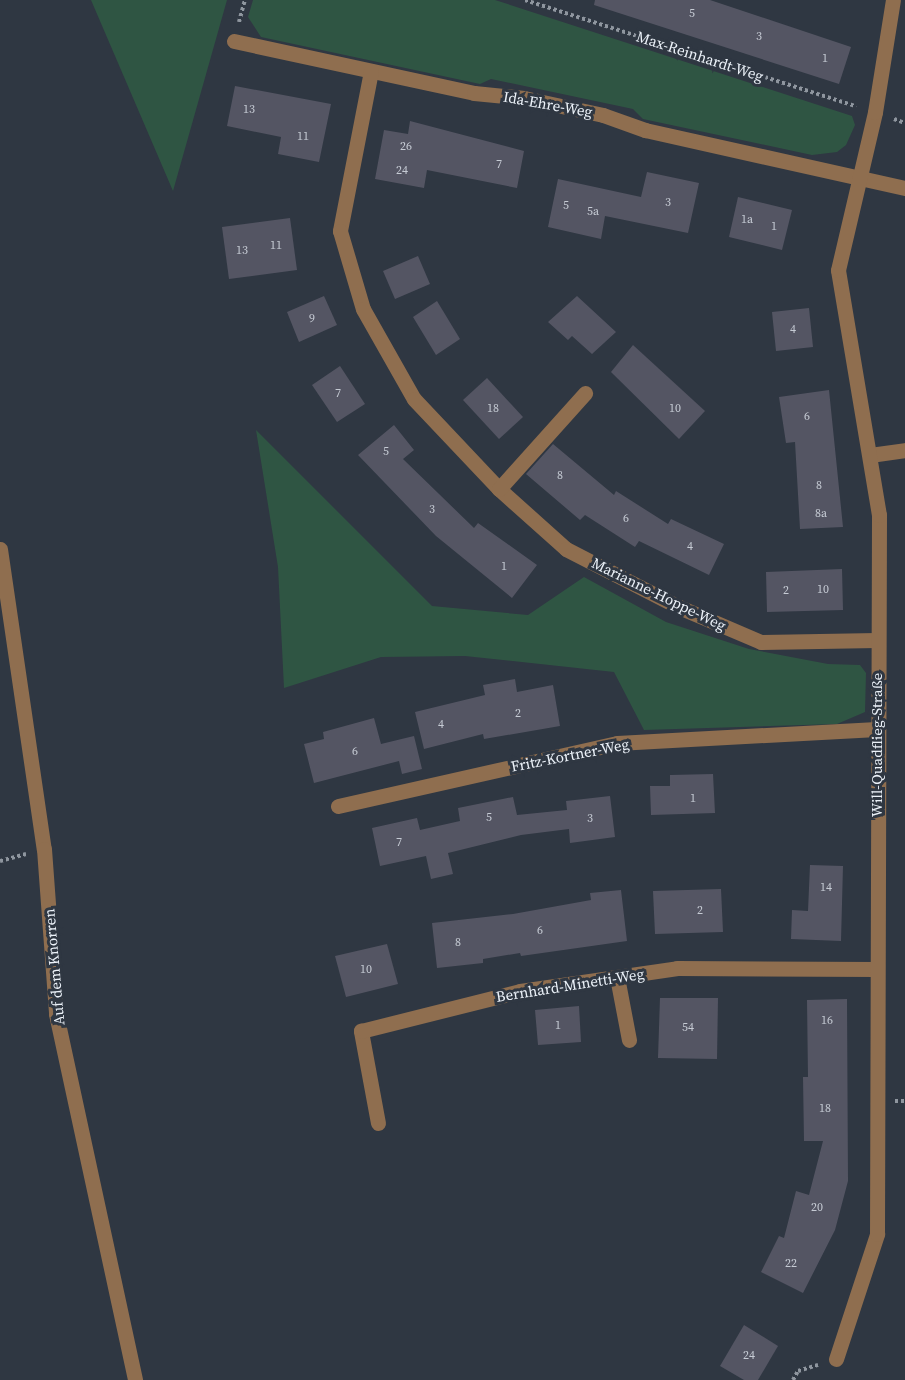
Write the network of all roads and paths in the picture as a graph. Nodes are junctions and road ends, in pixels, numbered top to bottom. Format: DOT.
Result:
graph roads {
  1 [pos="525,0"];
  2 [pos="893,0"];
  3 [pos="234,41"];
  4 [pos="371,71"];
  5 [pos="875,112"];
  6 [pos="905,123"];
  7 [pos="858,178"];
  8 [pos="905,188"];
  9 [pos="585,393"];
  10 [pos="905,450"];
  11 [pos="870,455"];
  12 [pos="499,489"];
  13 [pos="0,549"];
  14 [pos="877,640"];
  15 [pos="877,729"];
  16 [pos="339,806"];
  17 [pos="877,969"];
  18 [pos="617,976"];
  19 [pos="629,1040"];
  20 [pos="378,1123"];
  21 [pos="836,1359"];
  22 [pos="135,1380"];
  23 [pos="793,1380"];
  1 -- 5 [label="path, Max-Reinhardt-Weg"];
  2 -- 5 [label="street"];
  3 -- 4 [label="street, Ida-Ehre-Weg"];
  4 -- 7 [label="street, Ida-Ehre-Weg"];
  4 -- 12 [label="street, Marianne-Hoppe-Weg"];
  5 -- 6 [label="path, Max-Reinhardt-Weg"];
  5 -- 7 [label="street"];
  7 -- 8 [label="street"];
  7 -- 11 [label="street, Will-Quadflieg-Straße"];
  9 -- 12 [label="street"];
  10 -- 11 [label="street"];
  11 -- 14 [label="street, Will-Quadflieg-Straße"];
  12 -- 14 [label="street, Marianne-Hoppe-Weg"];
  13 -- 22 [label="street, Auf dem Knorren"];
  14 -- 15 [label="street, Will-Quadflieg-Straße"];
  15 -- 16 [label="street, Fritz-Kortner-Weg"];
  15 -- 17 [label="street, Will-Quadflieg-Straße"];
  17 -- 18 [label="street, Bernhard-Minetti-Weg"];
  17 -- 21 [label="street, Will-Quadflieg-Straße"];
  18 -- 19 [label="street"];
  18 -- 20 [label="street, Bernhard-Minetti-Weg"];
  21 -- 23 [label="path"];
}
